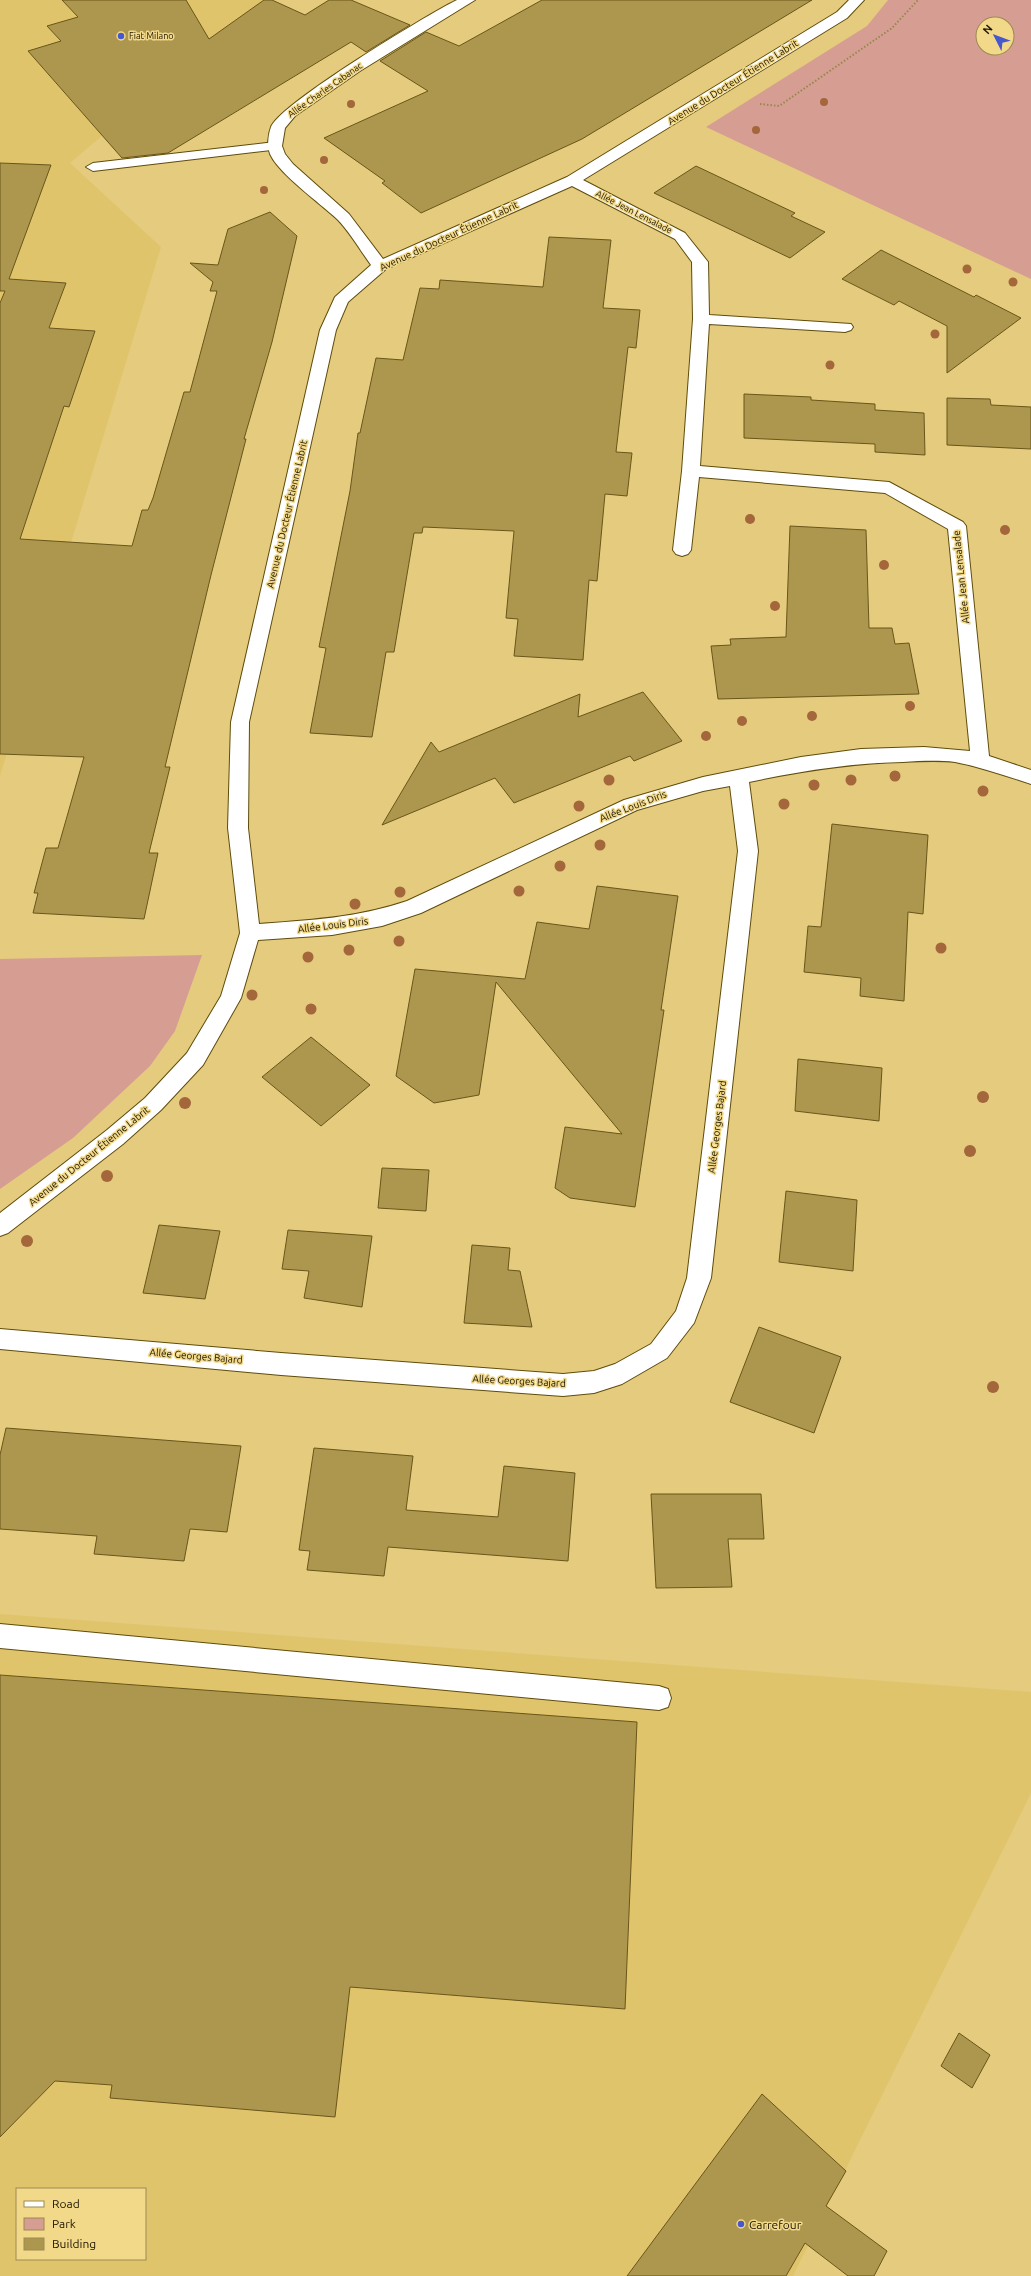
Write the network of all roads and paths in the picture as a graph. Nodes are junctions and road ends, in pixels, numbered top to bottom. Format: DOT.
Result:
graph roads {
  1 [pos="468,0"];
  2 [pos="857,0"];
  3 [pos="275,146"];
  4 [pos="93,167"];
  5 [pos="572,180"];
  6 [pos="380,266"];
  7 [pos="701,319"];
  8 [pos="845,327"];
  9 [pos="691,472"];
  10 [pos="682,550"];
  11 [pos="980,760"];
  12 [pos="739,776"];
  13 [pos="1031,778"];
  14 [pos="250,933"];
  15 [pos="0,1226"];
  16 [pos="0,1339"];
  17 [pos="0,1636"];
  18 [pos="659,1698"];
  1 -- 3 [label="street, Allée Charles Cabanac"];
  2 -- 5 [label="street, Avenue du Docteur Étienne Labrit"];
  3 -- 4 [label="lane"];
  3 -- 6 [label="street"];
  5 -- 6 [label="street, Avenue du Docteur Étienne Labrit"];
  5 -- 7 [label="street, Allée Jean Lensalade"];
  6 -- 14 [label="street, Avenue du Docteur Étienne Labrit"];
  7 -- 8 [label="street"];
  7 -- 9 [label="street, Allée Jean Lensalade"];
  9 -- 10 [label="street, Allée Jean Lensalade"];
  9 -- 11 [label="street, Allée Jean Lensalade"];
  11 -- 12 [label="street, Allée Louis Diris"];
  11 -- 13 [label="street, Allée Louis Diris"];
  12 -- 14 [label="street, Allée Louis Diris"];
  12 -- 16 [label="street, Allée Georges Bajard"];
  14 -- 15 [label="street, Avenue du Docteur Étienne Labrit"];
  17 -- 18 [label="lane"];
}
